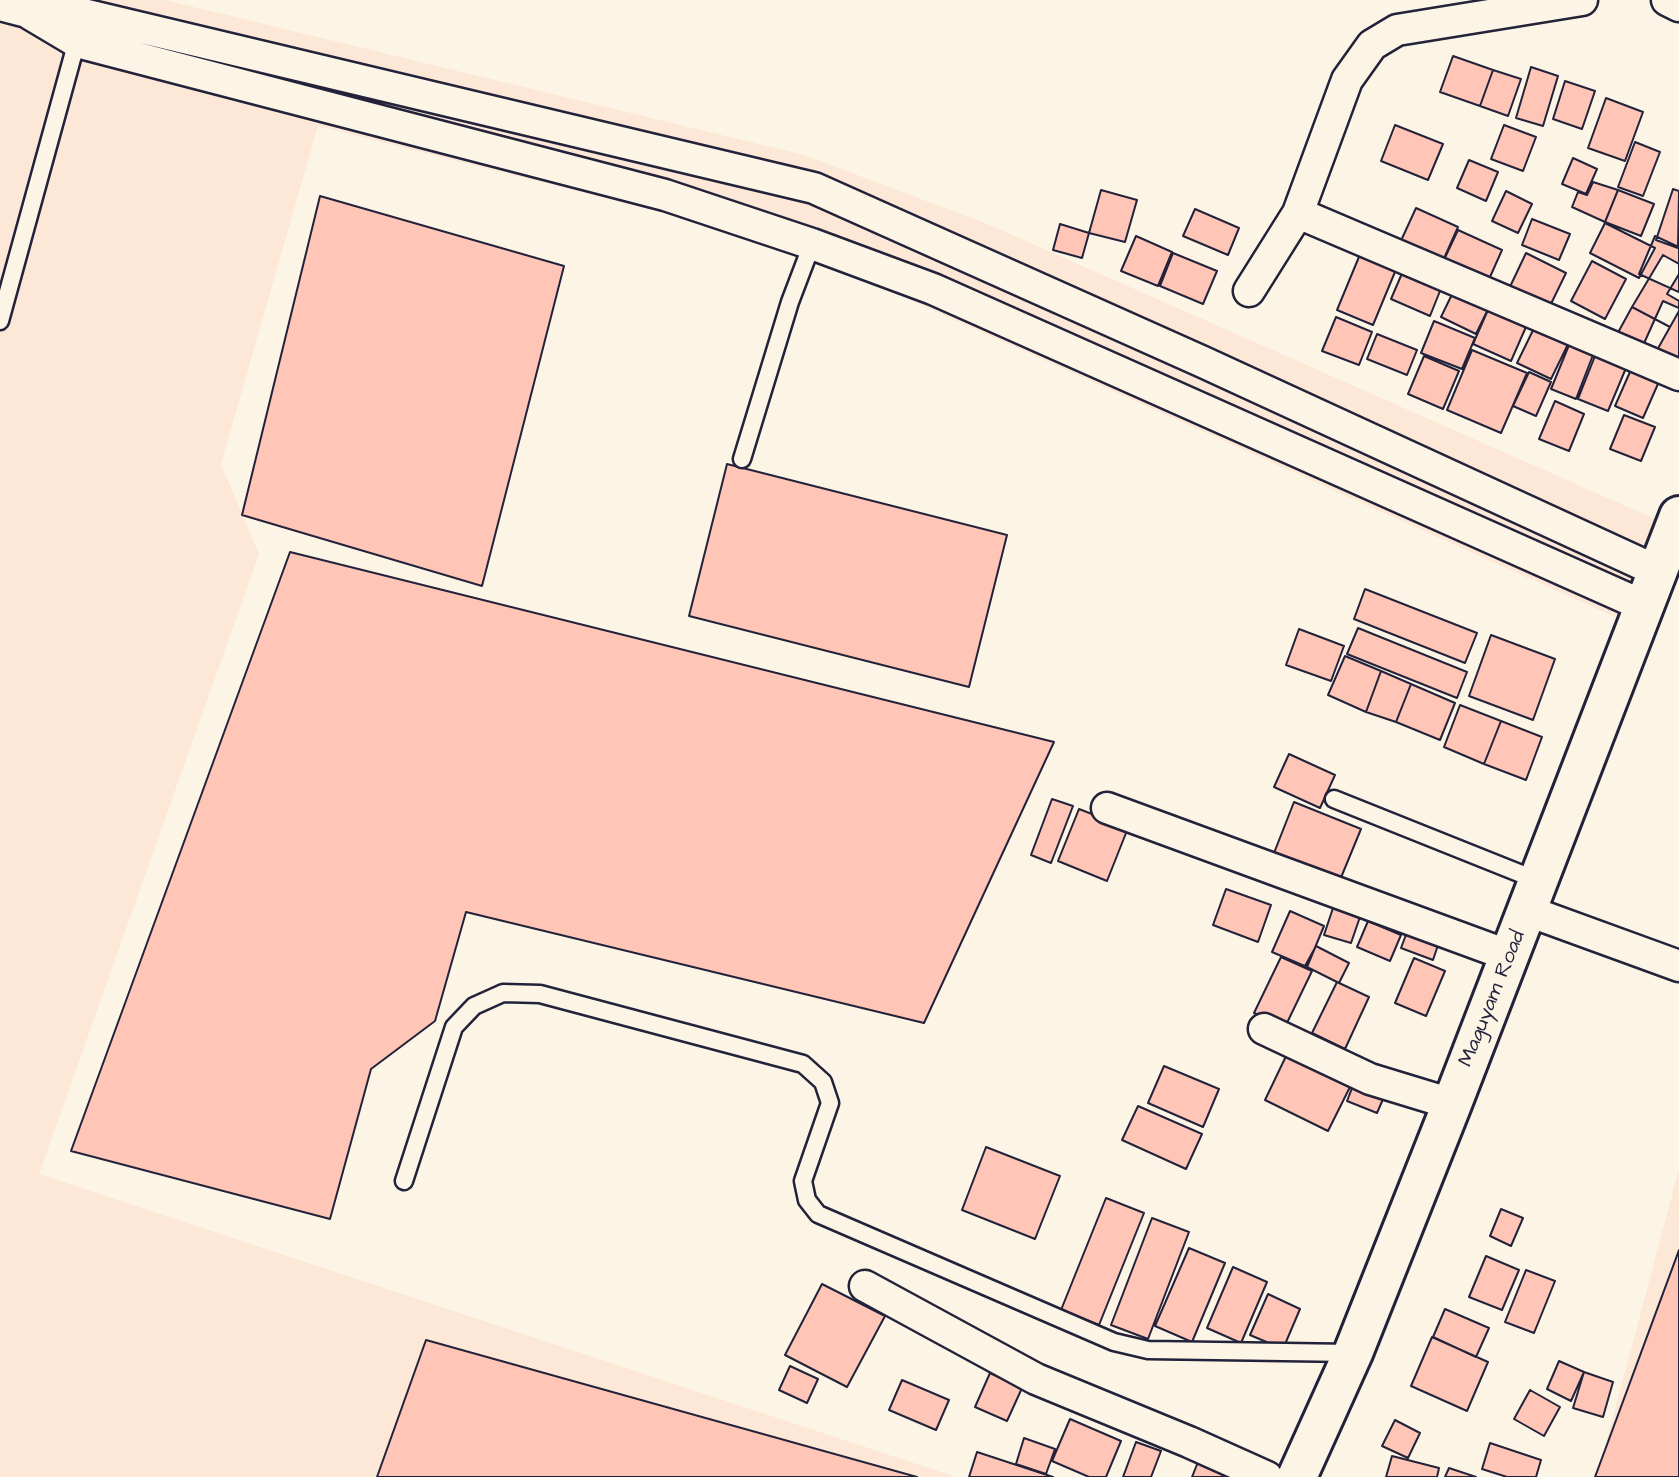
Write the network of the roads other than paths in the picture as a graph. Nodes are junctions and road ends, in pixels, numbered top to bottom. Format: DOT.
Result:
graph roads {
  1 [pos="1582,0"];
  2 [pos="1667,0"];
  3 [pos="1679,6"];
  4 [pos="13,8"];
  5 [pos="80,28"];
  6 [pos="394,89"];
  7 [pos="387,122"];
  8 [pos="674,155"];
  9 [pos="665,195"];
  10 [pos="1298,213"];
  11 [pos="812,244"];
  12 [pos="950,249"];
  13 [pos="933,289"];
  14 [pos="1249,291"];
  15 [pos="0,321"];
  16 [pos="1203,362"];
  17 [pos="1679,375"];
  18 [pos="1187,402"];
  19 [pos="742,459"];
  20 [pos="1679,516"];
  21 [pos="1651,588"];
  22 [pos="1334,799"];
  23 [pos="1107,808"];
  24 [pos="1534,896"];
  25 [pos="1510,956"];
  26 [pos="1679,966"];
  27 [pos="1264,1029"];
  28 [pos="1452,1104"];
  29 [pos="404,1181"];
  30 [pos="865,1286"];
  31 [pos="1353,1353"];
  32 [pos="1267,1477"];
  33 [pos="1297,1477"];
  1 -- 10 [label="street"];
  2 -- 3 [label="street"];
  4 -- 5 [label="street"];
  5 -- 6 [label="street"];
  5 -- 7 [label="street"];
  5 -- 15 [label="lane"];
  6 -- 7 [label="street"];
  6 -- 8 [label="street"];
  7 -- 9 [label="street"];
  8 -- 9 [label="street"];
  8 -- 12 [label="street"];
  9 -- 11 [label="street"];
  10 -- 14 [label="street"];
  10 -- 17 [label="street"];
  11 -- 13 [label="street"];
  11 -- 19 [label="lane"];
  12 -- 13 [label="street"];
  12 -- 16 [label="street"];
  13 -- 18 [label="street"];
  16 -- 18 [label="street"];
  16 -- 21 [label="street"];
  18 -- 21 [label="street"];
  20 -- 21 [label="main road, Maguyam Road"];
  21 -- 24 [label="main road, Maguyam Road"];
  22 -- 24 [label="lane"];
  23 -- 25 [label="street"];
  24 -- 25 [label="main road, Maguyam Road"];
  24 -- 26 [label="street"];
  25 -- 28 [label="main road, Maguyam Road"];
  27 -- 28 [label="street"];
  28 -- 31 [label="main road, Maguyam Road"];
  29 -- 31 [label="lane"];
  30 -- 32 [label="street"];
  31 -- 33 [label="main road, Maguyam Road"];
}
